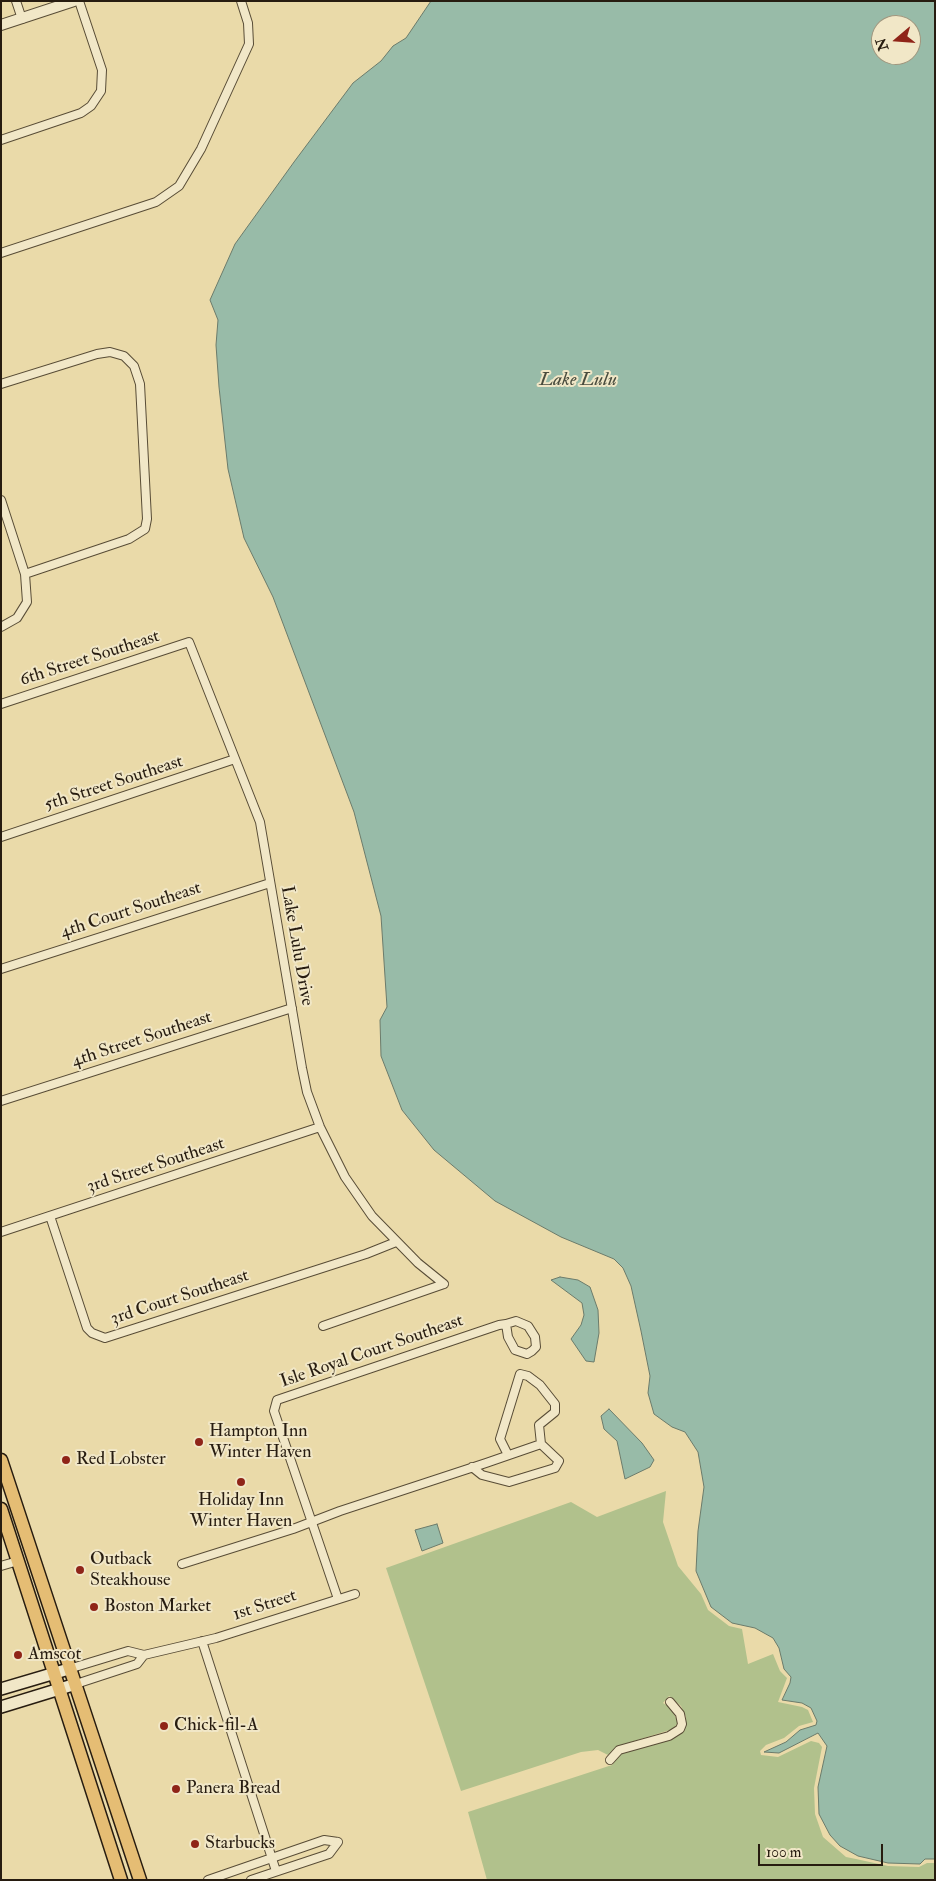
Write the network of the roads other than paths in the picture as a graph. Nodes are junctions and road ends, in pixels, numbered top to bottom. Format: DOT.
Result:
graph roads {
  1 [pos="16,1"];
  2 [pos="74,1"];
  3 [pos="79,1"];
  4 [pos="241,1"];
  5 [pos="22,19"];
  6 [pos="1,25"];
  7 [pos="1,140"];
  8 [pos="1,253"];
  9 [pos="1,384"];
  10 [pos="1,500"];
  11 [pos="25,574"];
  12 [pos="1,626"];
  13 [pos="189,642"];
  14 [pos="1,704"];
  15 [pos="235,759"];
  16 [pos="1,837"];
  17 [pos="270,883"];
  18 [pos="1,969"];
  19 [pos="292,1008"];
  20 [pos="1,1102"];
  21 [pos="320,1127"];
  22 [pos="50,1216"];
  23 [pos="1,1232"];
  24 [pos="396,1242"];
  25 [pos="506,1324"];
  26 [pos="323,1326"];
  27 [pos="541,1444"];
  28 [pos="508,1455"];
  29 [pos="1,1460"];
  30 [pos="472,1467"];
  31 [pos="1,1479"];
  32 [pos="15,1500"];
  33 [pos="1,1504"];
  34 [pos="1,1509"];
  35 [pos="311,1522"];
  36 [pos="32,1551"];
  37 [pos="18,1561"];
  38 [pos="182,1564"];
  39 [pos="1,1566"];
  40 [pos="355,1594"];
  41 [pos="341,1598"];
  42 [pos="202,1641"];
  43 [pos="144,1655"];
  44 [pos="72,1668"];
  45 [pos="54,1674"];
  46 [pos="76,1684"];
  47 [pos="1,1689"];
  48 [pos="59,1689"];
  49 [pos="670,1702"];
  50 [pos="1,1707"];
  51 [pos="610,1760"];
  52 [pos="272,1858"];
  53 [pos="276,1871"];
  54 [pos="121,1880"];
  55 [pos="140,1880"];
  56 [pos="208,1880"];
  57 [pos="251,1880"];
  1 -- 5 [label="street"];
  2 -- 5 [label="street"];
  3 -- 7 [label="street"];
  4 -- 8 [label="street"];
  5 -- 6 [label="street"];
  9 -- 11 [label="street"];
  10 -- 11 [label="street"];
  11 -- 12 [label="street"];
  13 -- 14 [label="street, 6th Street Southeast"];
  13 -- 15 [label="street, Lake Lulu Drive"];
  15 -- 16 [label="street, 5th Street Southeast"];
  15 -- 17 [label="street, Lake Lulu Drive"];
  17 -- 18 [label="street, 4th Court Southeast"];
  17 -- 19 [label="street, Lake Lulu Drive"];
  19 -- 20 [label="street, 4th Street Southeast"];
  19 -- 21 [label="street, Lake Lulu Drive"];
  21 -- 22 [label="street, 3rd Street Southeast"];
  21 -- 24 [label="street, Lake Lulu Drive"];
  22 -- 23 [label="street, 3rd Street Southeast"];
  22 -- 24 [label="street, 3rd Court Southeast"];
  24 -- 26 [label="street"];
  25 -- 25 [label="street, Isle Royal Court Southeast"];
  25 -- 35 [label="street, Isle Royal Court Southeast"];
  27 -- 28 [label="street"];
  27 -- 28 [label="street"];
  27 -- 30 [label="street"];
  28 -- 30 [label="street"];
  29 -- 32 [label="main road"];
  30 -- 35 [label="street"];
  31 -- 32 [label="main road"];
  32 -- 36 [label="main road"];
  33 -- 36 [label="main road"];
  34 -- 37 [label="main road"];
  35 -- 38 [label="street"];
  35 -- 41 [label="street, Isle Royal Court Southeast"];
  36 -- 44 [label="main road"];
  37 -- 39 [label="street"];
  37 -- 45 [label="main road"];
  40 -- 41 [label="street, 1st Street"];
  41 -- 42 [label="street, 1st Street"];
  42 -- 43 [label="street, 1st Street"];
  42 -- 52 [label="street"];
  43 -- 44 [label="street, 1st Street"];
  43 -- 46 [label="street, 1st Street"];
  44 -- 45 [label="main road"];
  44 -- 46 [label="main road"];
  45 -- 47 [label="main road"];
  45 -- 48 [label="main road"];
  46 -- 48 [label="main road"];
  46 -- 55 [label="main road"];
  48 -- 50 [label="main road"];
  48 -- 54 [label="main road"];
  49 -- 51 [label="street"];
  52 -- 53 [label="street"];
  52 -- 53 [label="street"];
  52 -- 56 [label="street"];
  53 -- 57 [label="street"];
}
